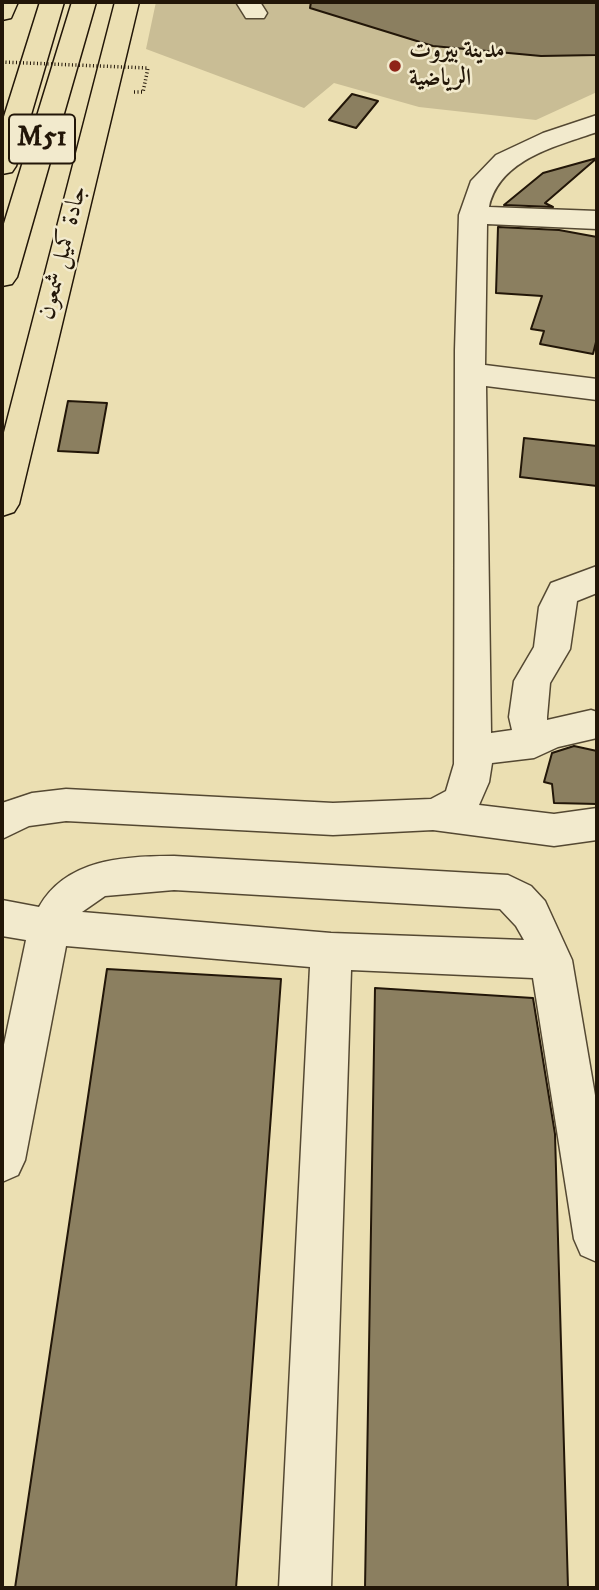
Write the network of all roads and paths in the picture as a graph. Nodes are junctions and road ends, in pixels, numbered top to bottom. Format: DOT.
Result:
graph roads {
  1 [pos="6,2"];
  2 [pos="52,2"];
  3 [pos="84,2"];
  4 [pos="127,2"];
  5 [pos="2,13"];
  6 [pos="2,62"];
  7 [pos="148,68"];
  8 [pos="597,123"];
  9 [pos="2,166"];
  10 [pos="473,215"];
  11 [pos="597,220"];
  12 [pos="2,277"];
  13 [pos="470,374"];
  14 [pos="597,389"];
  15 [pos="2,504"];
  16 [pos="597,579"];
  17 [pos="591,724"];
  18 [pos="534,743"];
  19 [pos="472,750"];
  20 [pos="438,816"];
  21 [pos="2,823"];
  22 [pos="597,824"];
  23 [pos="2,918"];
  24 [pos="49,927"];
  25 [pos="331,951"];
  26 [pos="551,960"];
  27 [pos="2,1160"];
  28 [pos="597,1239"];
  29 [pos="305,1588"];
  1 -- 5 [label="main road"];
  2 -- 9 [label="main road, M51"];
  3 -- 12 [label="main road, جادة كميل شمعون / M51"];
  4 -- 15 [label="main road, جادة كميل شمعون"];
  6 -- 7 [label="path, bridge"];
  8 -- 10 [label="street"];
  10 -- 11 [label="street"];
  10 -- 13 [label="street"];
  13 -- 14 [label="street"];
  13 -- 19 [label="street"];
  16 -- 18 [label="street"];
  17 -- 18 [label="street"];
  18 -- 19 [label="street"];
  19 -- 20 [label="street"];
  20 -- 21 [label="street"];
  20 -- 22 [label="street"];
  23 -- 24 [label="street"];
  24 -- 25 [label="street"];
  24 -- 26 [label="street"];
  24 -- 27 [label="street"];
  25 -- 26 [label="street"];
  25 -- 29 [label="street"];
  26 -- 28 [label="street"];
}
